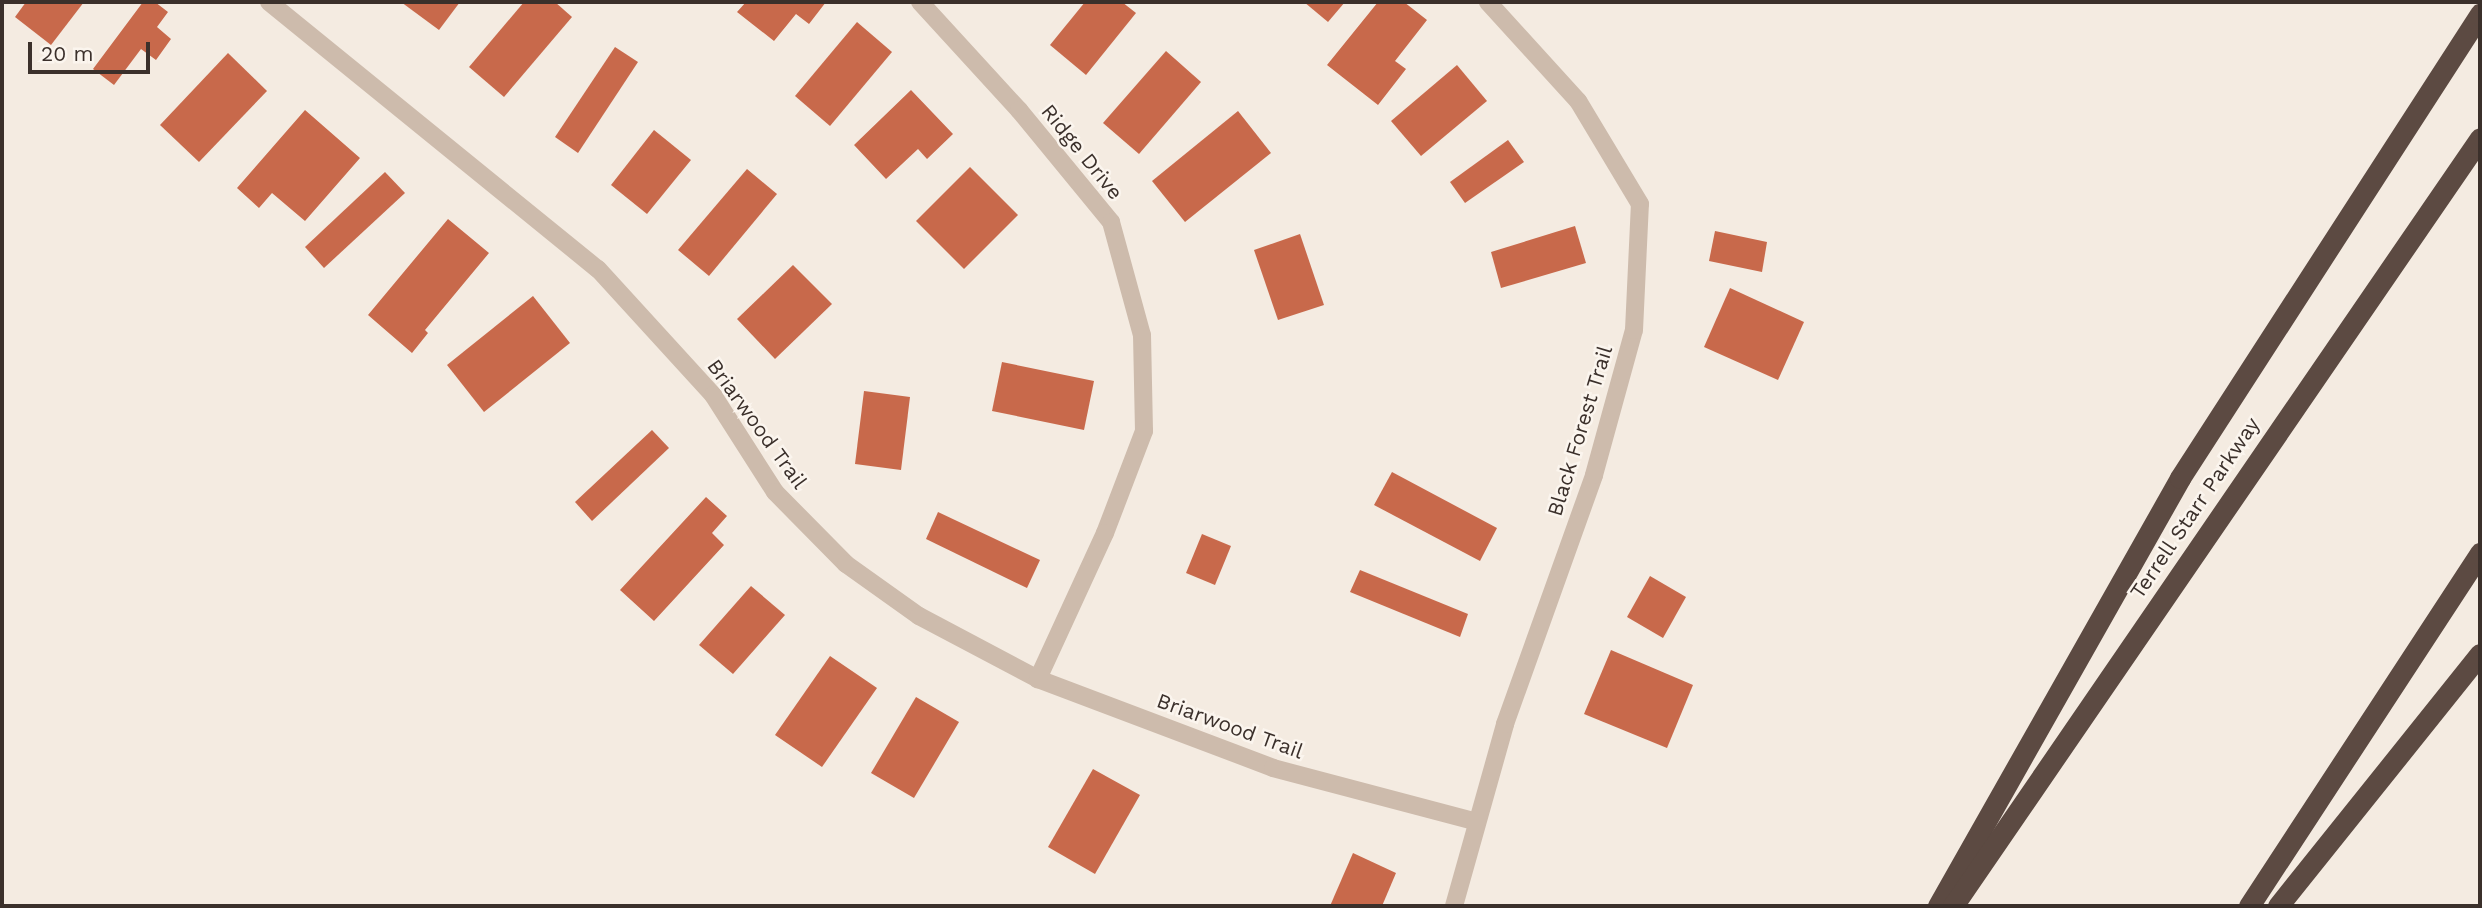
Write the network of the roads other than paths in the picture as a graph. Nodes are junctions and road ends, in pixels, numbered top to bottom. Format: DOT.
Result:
graph roads {
  1 [pos="269,2"];
  2 [pos="920,2"];
  3 [pos="1488,2"];
  4 [pos="2480,14"];
  5 [pos="2480,138"];
  6 [pos="2480,553"];
  7 [pos="2480,654"];
  8 [pos="1038,679"];
  9 [pos="1477,822"];
  10 [pos="1454,906"];
  11 [pos="1938,906"];
  12 [pos="1953,906"];
  13 [pos="2249,906"];
  14 [pos="2278,906"];
  1 -- 8 [label="street, Briarwood Trail"];
  2 -- 8 [label="street, Ridge Drive"];
  3 -- 9 [label="street, Black Forest Trail"];
  4 -- 11 [label="highway"];
  5 -- 12 [label="highway, Terrell Starr Parkway"];
  6 -- 13 [label="highway"];
  7 -- 14 [label="highway"];
  8 -- 9 [label="street, Briarwood Trail"];
  9 -- 10 [label="street, Black Forest Trail"];
}
